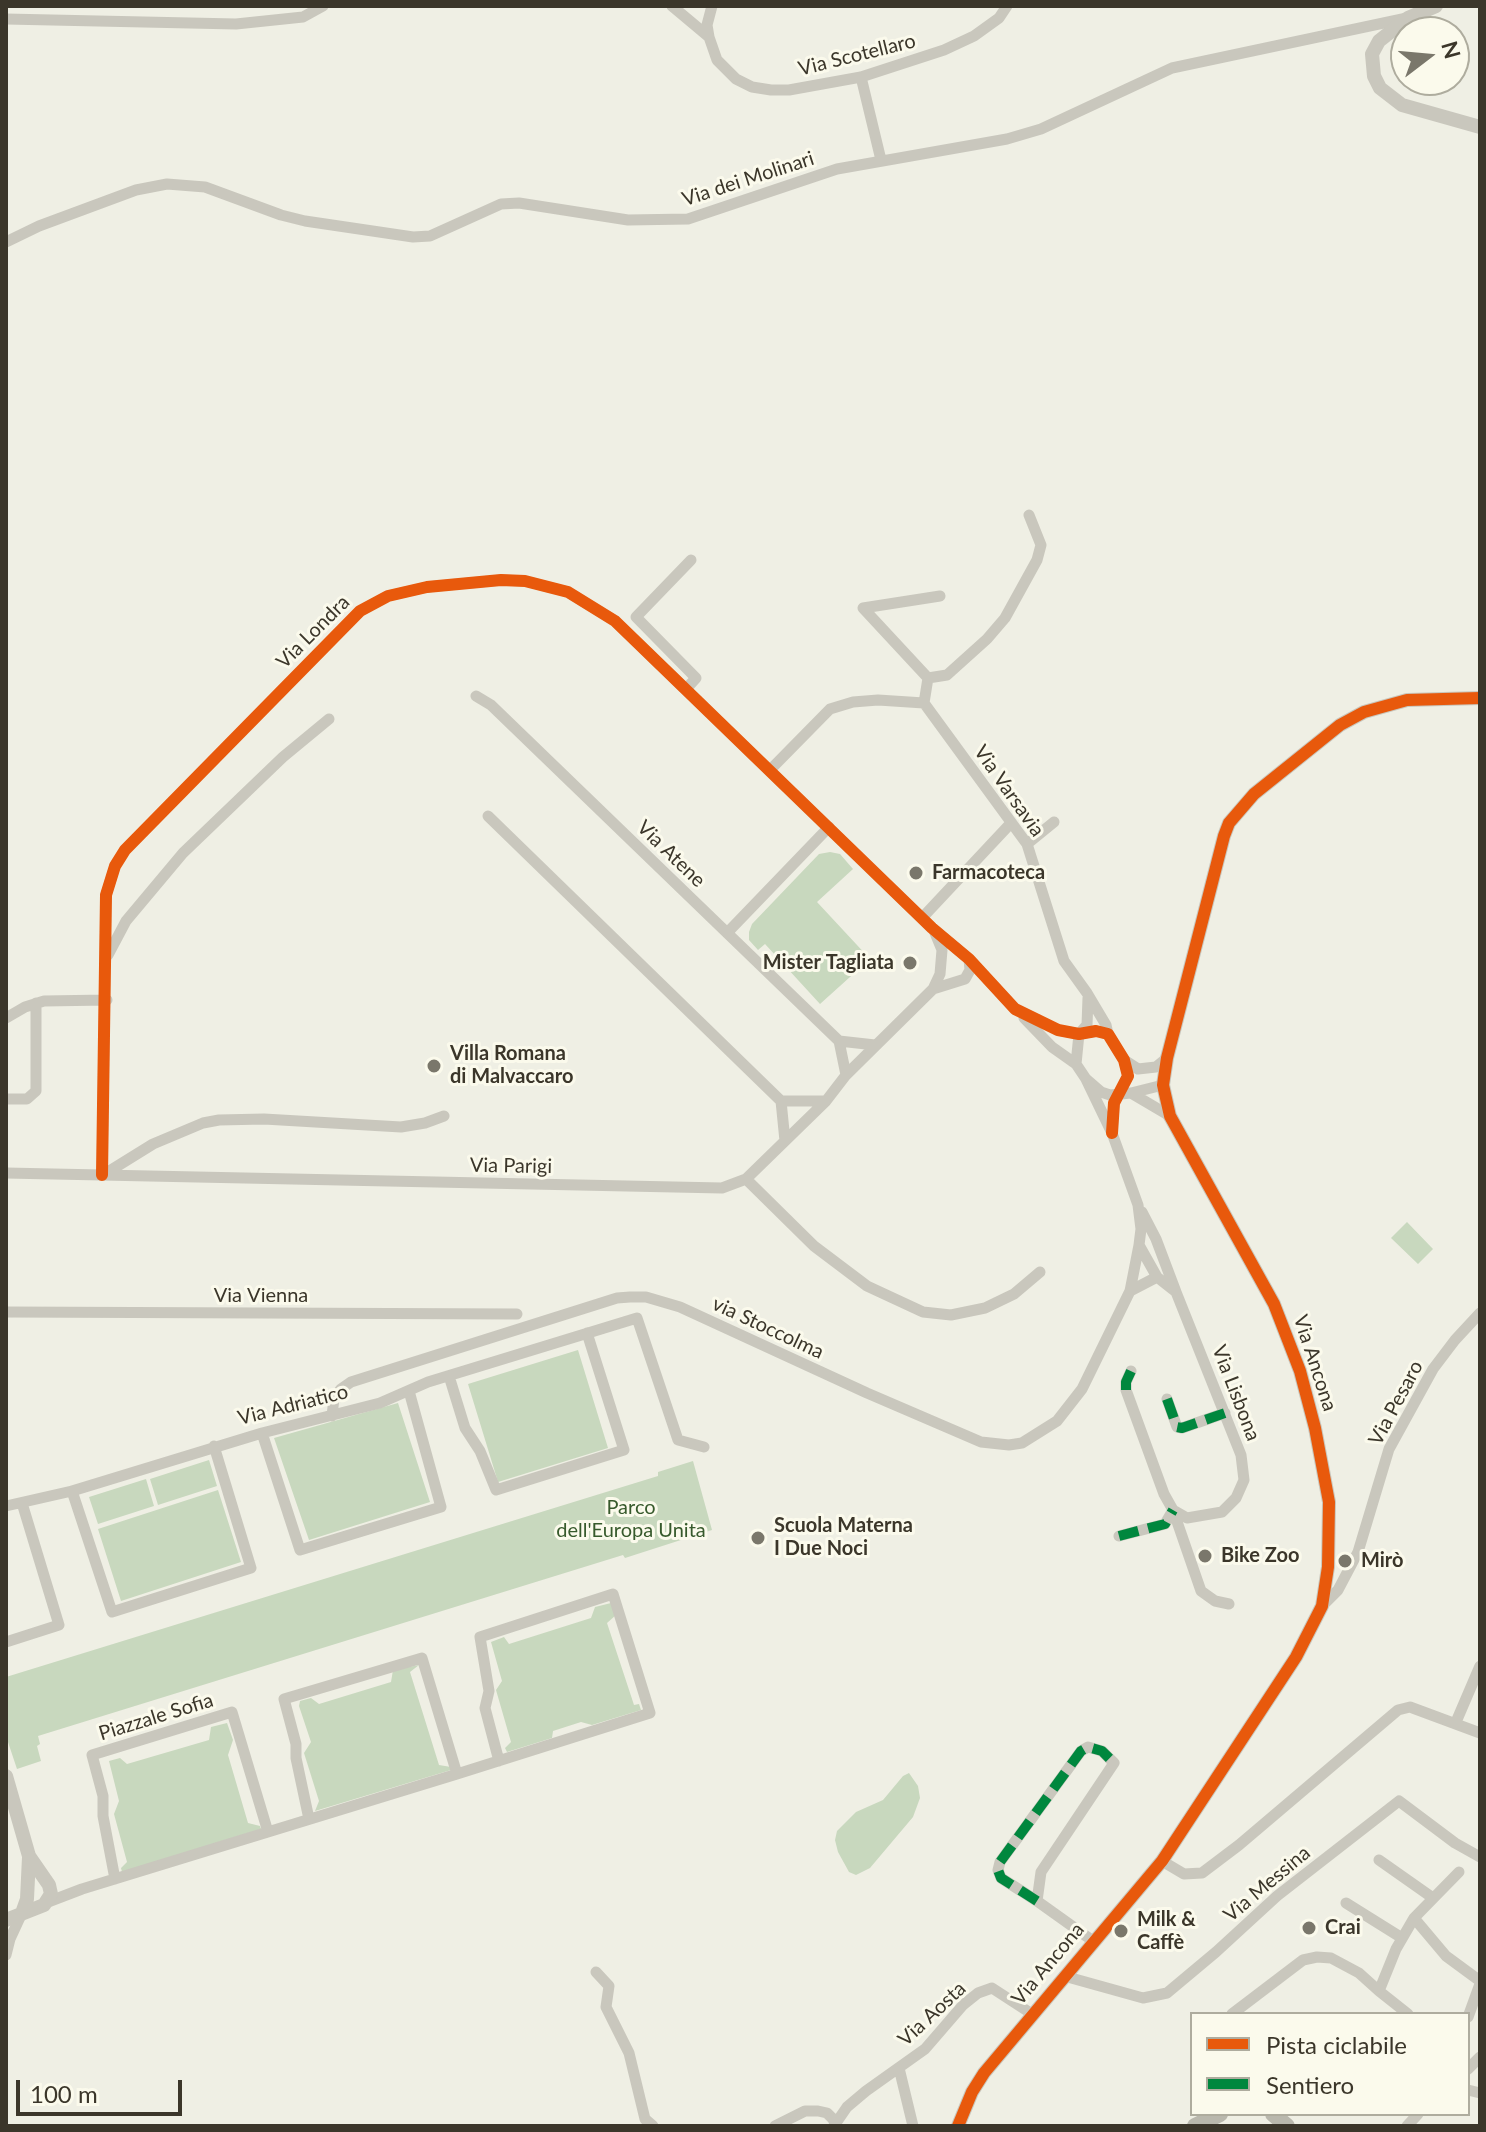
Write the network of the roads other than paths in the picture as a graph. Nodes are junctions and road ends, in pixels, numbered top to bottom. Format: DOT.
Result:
graph roads {
  1 [pos="323,6"];
  2 [pos="672,6"];
  3 [pos="712,6"];
  4 [pos="1007,6"];
  5 [pos="1436,6"];
  6 [pos="1413,16"];
  7 [pos="6,19"];
  8 [pos="1390,22"];
  9 [pos="1390,32"];
  10 [pos="709,37"];
  11 [pos="861,77"];
  12 [pos="1390,96"];
  13 [pos="1390,96"];
  14 [pos="1480,127"];
  15 [pos="881,160"];
  16 [pos="6,242"];
  17 [pos="1029,515"];
  18 [pos="691,560"];
  19 [pos="940,596"];
  20 [pos="928,678"];
  21 [pos="687,688"];
  22 [pos="476,696"];
  23 [pos="1480,698"];
  24 [pos="924,703"];
  25 [pos="329,719"];
  26 [pos="770,770"];
  27 [pos="488,816"];
  28 [pos="1054,822"];
  29 [pos="1011,823"];
  30 [pos="829,827"];
  31 [pos="1027,844"];
  32 [pos="922,918"];
  33 [pos="932,928"];
  34 [pos="727,933"];
  35 [pos="105,959"];
  36 [pos="969,959"];
  37 [pos="941,961"];
  38 [pos="959,980"];
  39 [pos="993,984"];
  40 [pos="933,989"];
  41 [pos="1087,993"];
  42 [pos="107,1000"];
  43 [pos="36,1003"];
  44 [pos="1015,1009"];
  45 [pos="6,1018"];
  46 [pos="1079,1034"];
  47 [pos="1108,1034"];
  48 [pos="839,1041"];
  49 [pos="875,1045"];
  50 [pos="1167,1058"];
  51 [pos="1124,1060"];
  52 [pos="1076,1064"];
  53 [pos="1138,1069"];
  54 [pos="846,1075"];
  55 [pos="1086,1079"];
  56 [pos="1163,1085"];
  57 [pos="1125,1094"];
  58 [pos="6,1099"];
  59 [pos="781,1101"];
  60 [pos="826,1101"];
  61 [pos="444,1116"];
  62 [pos="1170,1116"];
  63 [pos="1112,1133"];
  64 [pos="785,1141"];
  65 [pos="6,1173"];
  66 [pos="102,1175"];
  67 [pos="746,1179"];
  68 [pos="1138,1205"];
  69 [pos="1139,1245"];
  70 [pos="1040,1272"];
  71 [pos="1157,1277"];
  72 [pos="1130,1291"];
  73 [pos="1176,1292"];
  74 [pos="6,1312"];
  75 [pos="1480,1313"];
  76 [pos="517,1314"];
  77 [pos="587,1333"];
  78 [pos="1131,1371"];
  79 [pos="449,1376"];
  80 [pos="409,1391"];
  81 [pos="1167,1399"];
  82 [pos="1225,1413"];
  83 [pos="332,1416"];
  84 [pos="262,1433"];
  85 [pos="214,1446"];
  86 [pos="704,1447"];
  87 [pos="72,1491"];
  88 [pos="22,1503"];
  89 [pos="6,1506"];
  90 [pos="1173,1510"];
  91 [pos="1119,1536"];
  92 [pos="1229,1604"];
  93 [pos="1322,1606"];
  94 [pos="6,1642"];
  95 [pos="1480,1666"];
  96 [pos="1456,1722"];
  97 [pos="1480,1733"];
  98 [pos="499,1761"];
  99 [pos="457,1774"];
  100 [pos="6,1776"];
  101 [pos="309,1819"];
  102 [pos="268,1832"];
  103 [pos="29,1856"];
  104 [pos="1480,1857"];
  105 [pos="1379,1860"];
  106 [pos="1162,1861"];
  107 [pos="1459,1872"];
  108 [pos="115,1879"];
  109 [pos="47,1883"];
  110 [pos="82,1889"];
  111 [pos="1433,1898"];
  112 [pos="1037,1901"];
  113 [pos="32,1902"];
  114 [pos="1346,1903"];
  115 [pos="1414,1918"];
  116 [pos="6,1920"];
  117 [pos="1402,1938"];
  118 [pos="1093,1941"];
  119 [pos="6,1955"];
  120 [pos="596,1972"];
  121 [pos="1064,1976"];
  122 [pos="1480,1983"];
  123 [pos="1379,1991"];
  124 [pos="1235,2012"];
  125 [pos="1405,2012"];
  126 [pos="1470,2012"];
  127 [pos="1032,2014"];
  128 [pos="899,2068"];
  129 [pos="1216,2116"];
  130 [pos="836,2125"];
  131 [pos="653,2126"];
  132 [pos="775,2126"];
  133 [pos="913,2126"];
  134 [pos="958,2126"];
  135 [pos="1195,2126"];
  1 -- 7 [label="street"];
  2 -- 10 [label="street"];
  3 -- 10 [label="street"];
  4 -- 11 [label="street, Via Scotellaro"];
  5 -- 6 [label="street"];
  8 -- 15 [label="street, Via dei Molinari"];
  9 -- 13 [label="street"];
  10 -- 11 [label="street, Via Scotellaro"];
  11 -- 15 [label="street"];
  12 -- 14 [label="street"];
  15 -- 16 [label="street, Via dei Molinari"];
  17 -- 20 [label="street"];
  18 -- 21 [label="street"];
  19 -- 20 [label="street"];
  20 -- 24 [label="street"];
  21 -- 26 [label="street, Via Londra"];
  21 -- 35 [label="street, Via Londra"];
  22 -- 34 [label="street, Via Atene"];
  23 -- 50 [label="street, Via Ancona"];
  24 -- 26 [label="street"];
  24 -- 29 [label="street, Via Varsavia"];
  25 -- 35 [label="street"];
  26 -- 30 [label="street, Via Londra"];
  27 -- 59 [label="street"];
  28 -- 31 [label="street"];
  29 -- 31 [label="street, Via Varsavia"];
  29 -- 32 [label="street"];
  30 -- 32 [label="street, Via Londra"];
  30 -- 34 [label="street"];
  31 -- 41 [label="street, Via Varsavia"];
  32 -- 33 [label="street, Via Londra"];
  33 -- 36 [label="street, Via Londra"];
  33 -- 37 [label="street"];
  34 -- 48 [label="street, Via Atene"];
  35 -- 42 [label="street, Via Londra"];
  36 -- 38 [label="street"];
  36 -- 39 [label="street"];
  37 -- 38 [label="street"];
  37 -- 40 [label="street"];
  38 -- 39 [label="street"];
  38 -- 40 [label="street"];
  39 -- 44 [label="street"];
  40 -- 49 [label="street"];
  41 -- 46 [label="street"];
  41 -- 47 [label="street"];
  42 -- 43 [label="street"];
  42 -- 66 [label="street, Via Londra"];
  43 -- 45 [label="street"];
  43 -- 58 [label="street"];
  44 -- 46 [label="street"];
  44 -- 52 [label="street, Via Lisbona"];
  46 -- 47 [label="street"];
  46 -- 52 [label="street"];
  47 -- 51 [label="street"];
  48 -- 49 [label="street"];
  48 -- 54 [label="street"];
  49 -- 54 [label="street"];
  50 -- 53 [label="street"];
  50 -- 56 [label="street, Via Ancona"];
  51 -- 53 [label="street"];
  51 -- 57 [label="street"];
  52 -- 55 [label="street, Via Lisbona"];
  53 -- 56 [label="street"];
  54 -- 60 [label="street"];
  55 -- 57 [label="street"];
  55 -- 63 [label="street, Via Lisbona"];
  56 -- 57 [label="street"];
  56 -- 62 [label="street, Via Ancona"];
  57 -- 62 [label="street"];
  57 -- 63 [label="street"];
  59 -- 60 [label="street"];
  59 -- 64 [label="street"];
  60 -- 64 [label="street"];
  61 -- 66 [label="street"];
  62 -- 93 [label="street, Via Ancona"];
  63 -- 68 [label="street, Via Lisbona"];
  64 -- 67 [label="street"];
  65 -- 66 [label="street, Via Parigi"];
  66 -- 67 [label="street, Via Parigi"];
  67 -- 70 [label="street"];
  68 -- 69 [label="street, Via Lisbona"];
  68 -- 73 [label="street"];
  69 -- 71 [label="street, Via Lisbona"];
  69 -- 72 [label="street, Via Lisbona"];
  71 -- 72 [label="street"];
  71 -- 73 [label="street, Via Lisbona"];
  72 -- 83 [label="street, via Stoccolma"];
  73 -- 82 [label="street, Via Lisbona"];
  74 -- 76 [label="street, Via Vienna"];
  75 -- 93 [label="street, Via Pesaro"];
  77 -- 79 [label="street, Via Adriatico"];
  77 -- 79 [label="street"];
  77 -- 86 [label="street, Via Adriatico"];
  78 -- 90 [label="street"];
  79 -- 80 [label="street, Via Adriatico"];
  80 -- 83 [label="street, Via Adriatico"];
  80 -- 84 [label="street"];
  81 -- 82 [label="street"];
  82 -- 90 [label="street, Via Lisbona"];
  83 -- 84 [label="street, Via Adriatico"];
  84 -- 85 [label="street, Via Adriatico"];
  85 -- 87 [label="street, Via Adriatico"];
  85 -- 87 [label="street"];
  87 -- 88 [label="street, Via Adriatico"];
  88 -- 89 [label="street, Via Adriatico"];
  88 -- 94 [label="street"];
  90 -- 91 [label="street"];
  90 -- 92 [label="street"];
  93 -- 106 [label="street, Via Ancona"];
  95 -- 96 [label="street"];
  96 -- 97 [label="street"];
  96 -- 106 [label="street"];
  98 -- 98 [label="street"];
  98 -- 99 [label="street"];
  99 -- 101 [label="street"];
  99 -- 101 [label="street"];
  100 -- 103 [label="street"];
  101 -- 102 [label="street"];
  102 -- 108 [label="street"];
  102 -- 108 [label="street, Piazzale Sofia"];
  103 -- 109 [label="street"];
  103 -- 113 [label="street"];
  104 -- 121 [label="street, Via Messina"];
  105 -- 111 [label="street"];
  106 -- 118 [label="street, Via Ancona"];
  107 -- 111 [label="street"];
  108 -- 110 [label="street"];
  109 -- 110 [label="street"];
  109 -- 113 [label="street"];
  109 -- 113 [label="street"];
  110 -- 113 [label="street"];
  111 -- 115 [label="street"];
  112 -- 112 [label="street"];
  112 -- 118 [label="street"];
  113 -- 116 [label="street"];
  113 -- 119 [label="street"];
  114 -- 117 [label="street"];
  115 -- 117 [label="street"];
  115 -- 122 [label="street"];
  117 -- 123 [label="street"];
  118 -- 121 [label="street, Via Ancona"];
  120 -- 131 [label="street"];
  121 -- 127 [label="street, Via Ancona"];
  122 -- 126 [label="street"];
  123 -- 124 [label="street"];
  123 -- 125 [label="street"];
  127 -- 128 [label="street, Via Aosta"];
  127 -- 134 [label="street, Via Ancona"];
  128 -- 130 [label="street, Via Aosta"];
  128 -- 133 [label="street, Via Aosta"];
  129 -- 135 [label="main road"];
  130 -- 132 [label="street"];
}
